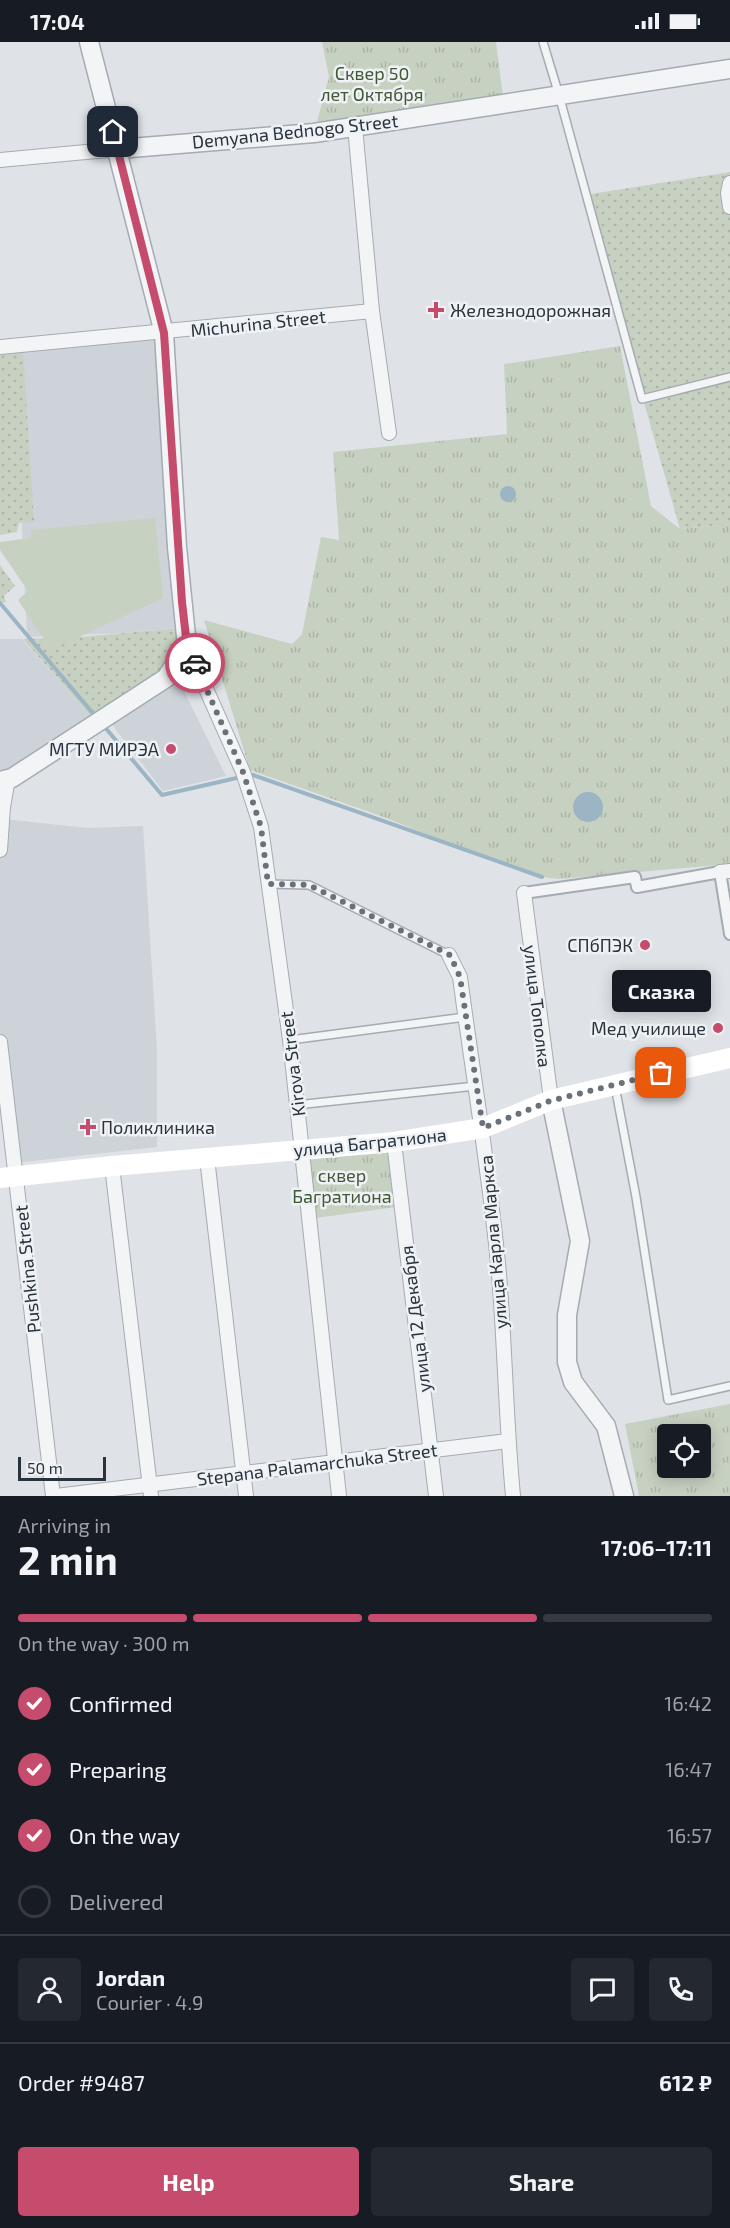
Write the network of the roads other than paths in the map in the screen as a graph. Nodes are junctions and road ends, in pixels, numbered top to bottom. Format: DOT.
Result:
graph roads {
  1 [pos="89,42"];
  2 [pos="543,42"];
  3 [pos="730,69"];
  4 [pos="559,94"];
  5 [pos="355,127"];
  6 [pos="118,149"];
  7 [pos="0,160"];
  8 [pos="730,183"];
  9 [pos="730,207"];
  10 [pos="372,311"];
  11 [pos="164,333"];
  12 [pos="0,347"];
  13 [pos="730,376"];
  14 [pos="389,433"];
  15 [pos="187,646"];
  16 [pos="4,780"];
  17 [pos="0,850"];
  18 [pos="725,872"];
  19 [pos="268,884"];
  20 [pos="524,893"];
  21 [pos="730,934"];
  22 [pos="450,955"];
  23 [pos="465,1017"];
  24 [pos="290,1040"];
  25 [pos="0,1042"];
  26 [pos="730,1058"];
  27 [pos="615,1084"];
  28 [pos="477,1086"];
  29 [pos="550,1101"];
  30 [pos="296,1105"];
  31 [pos="483,1128"];
  32 [pos="394,1142"];
  33 [pos="302,1149"];
  34 [pos="207,1158"];
  35 [pos="112,1166"];
  36 [pos="8,1177"];
  37 [pos="730,1386"];
  38 [pos="508,1441"];
  39 [pos="430,1451"];
  40 [pos="336,1462"];
  41 [pos="244,1473"];
  42 [pos="150,1490"];
  43 [pos="54,1496"];
  44 [pos="246,1496"];
  45 [pos="339,1496"];
  46 [pos="436,1496"];
  47 [pos="513,1496"];
  48 [pos="624,1496"];
  1 -- 6 [label="street"];
  2 -- 4 [label="lane"];
  3 -- 4 [label="street, Demyana Bednogo Street"];
  4 -- 5 [label="street, Demyana Bednogo Street"];
  4 -- 13 [label="lane"];
  5 -- 6 [label="street, Demyana Bednogo Street"];
  5 -- 10 [label="street"];
  6 -- 7 [label="street, Demyana Bednogo Street"];
  6 -- 11 [label="street"];
  8 -- 9 [label="street"];
  10 -- 11 [label="street, Michurina Street"];
  10 -- 14 [label="street"];
  11 -- 12 [label="street, Michurina Street"];
  11 -- 15 [label="street"];
  15 -- 16 [label="street"];
  15 -- 19 [label="street, Kirova Street"];
  16 -- 17 [label="street"];
  18 -- 20 [label="street"];
  18 -- 21 [label="street"];
  19 -- 22 [label="lane"];
  19 -- 24 [label="street, Kirova Street"];
  20 -- 29 [label="street, улица Тополка"];
  22 -- 23 [label="street, улица Карла Маркса"];
  23 -- 24 [label="lane"];
  23 -- 28 [label="street, улица Карла Маркса"];
  24 -- 30 [label="street, Kirova Street"];
  25 -- 36 [label="street, Pushkina Street"];
  26 -- 27 [label="main road, улица Багратиона"];
  27 -- 29 [label="main road, улица Багратиона"];
  27 -- 37 [label="lane"];
  28 -- 30 [label="lane"];
  28 -- 31 [label="street, улица Карла Маркса"];
  29 -- 31 [label="main road, улица Багратиона"];
  29 -- 48 [label="street, улица Тополка"];
  30 -- 33 [label="street, Kirova Street"];
  31 -- 32 [label="main road, улица Багратиона"];
  31 -- 38 [label="street, улица Карла Маркса"];
  32 -- 33 [label="main road, улица Багратиона"];
  32 -- 39 [label="street, улица 12 Декабря"];
  33 -- 34 [label="main road, улица Багратиона"];
  33 -- 40 [label="street, Kirova Street"];
  34 -- 35 [label="main road, улица Багратиона"];
  34 -- 41 [label="street"];
  35 -- 36 [label="main road, улица Багратиона"];
  35 -- 42 [label="street"];
  36 -- 43 [label="street, Pushkina Street"];
  38 -- 39 [label="street, Stepana Palamarchuka Street"];
  38 -- 47 [label="street, улица Карла Маркса"];
  39 -- 40 [label="street, Stepana Palamarchuka Street"];
  39 -- 46 [label="street, улица 12 Декабря"];
  40 -- 41 [label="street, Stepana Palamarchuka Street"];
  40 -- 45 [label="street, Kirova Street"];
  41 -- 42 [label="street, Stepana Palamarchuka Street"];
  41 -- 44 [label="street"];
  42 -- 43 [label="street, Stepana Palamarchuka Street"];
}
